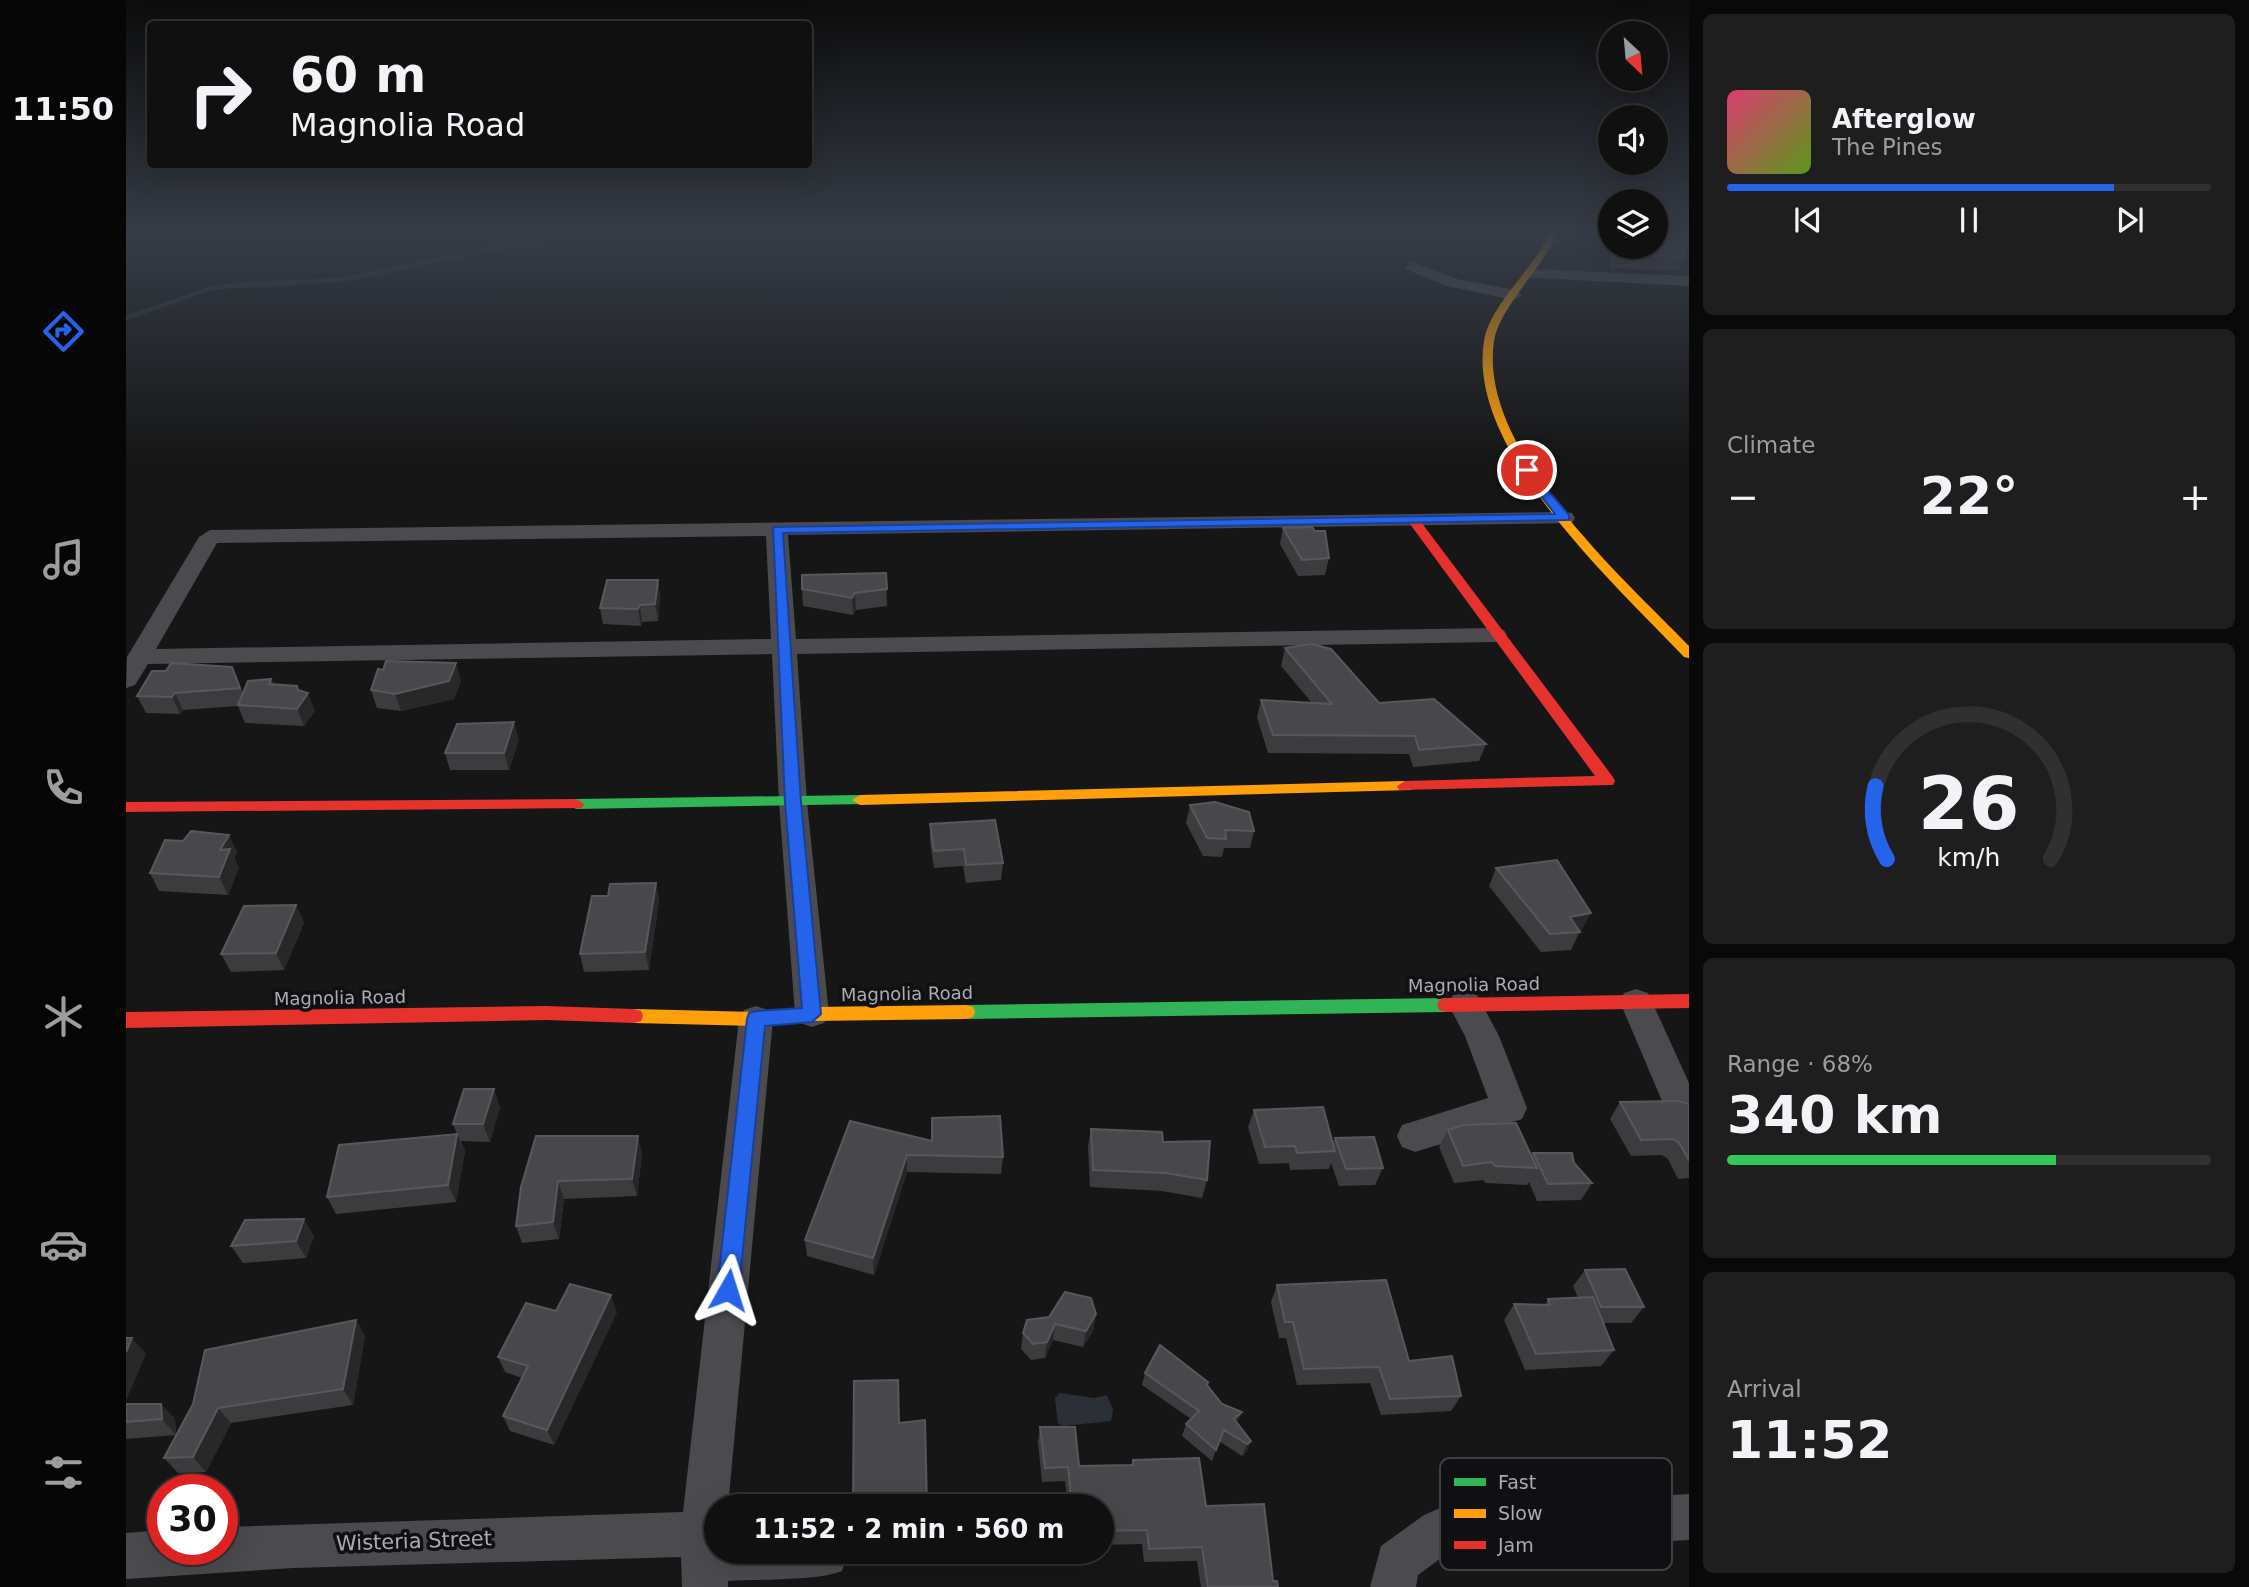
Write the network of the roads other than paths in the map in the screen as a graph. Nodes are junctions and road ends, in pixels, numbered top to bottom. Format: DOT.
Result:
graph roads {
  1 [pos="1502,310"];
  2 [pos="1564,518"];
  3 [pos="1414,521"];
  4 [pos="777,530"];
  5 [pos="1495,635"];
  6 [pos="784,647"];
  7 [pos="1689,654"];
  8 [pos="139,657"];
  9 [pos="126,680"];
  10 [pos="793,802"];
  11 [pos="126,807"];
  12 [pos="1689,1001"];
  13 [pos="1636,1002"];
  14 [pos="1465,1004"];
  15 [pos="812,1014"];
  16 [pos="756,1019"];
  17 [pos="126,1020"];
  18 [pos="1681,1104"];
  19 [pos="1415,1136"];
  20 [pos="711,1494"];
  21 [pos="1440,1531"];
  22 [pos="126,1556"];
  23 [pos="704,1560"];
  24 [pos="1394,1587"];
  1 -- 2 [label="street"];
  2 -- 3 [label="street"];
  2 -- 7 [label="street"];
  3 -- 4 [label="street"];
  3 -- 5 [label="street"];
  4 -- 6 [label="street"];
  4 -- 8 [label="street"];
  5 -- 6 [label="street"];
  5 -- 10 [label="street"];
  6 -- 8 [label="street"];
  6 -- 10 [label="street"];
  8 -- 9 [label="street"];
  10 -- 11 [label="street"];
  10 -- 15 [label="street"];
  12 -- 13 [label="street, Magnolia Road"];
  13 -- 14 [label="street, Magnolia Road"];
  13 -- 18 [label="street"];
  14 -- 15 [label="street, Magnolia Road"];
  14 -- 19 [label="street"];
  15 -- 16 [label="street, Magnolia Road"];
  16 -- 17 [label="street, Magnolia Road"];
  16 -- 20 [label="street"];
  21 -- 24 [label="street"];
  22 -- 23 [label="street, Wisteria Street"];
}
